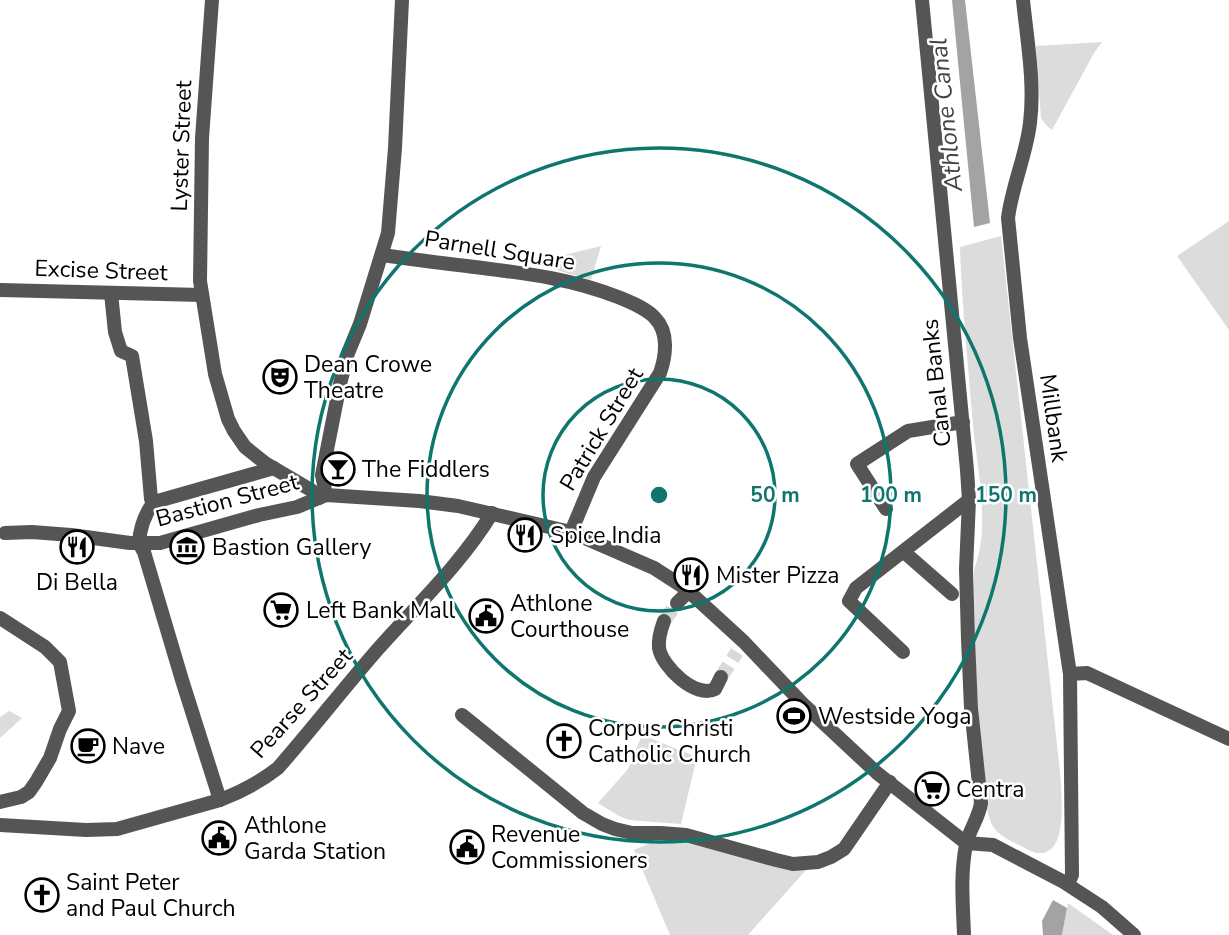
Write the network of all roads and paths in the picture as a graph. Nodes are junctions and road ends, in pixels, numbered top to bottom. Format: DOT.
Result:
graph roads {
  1 [pos="212,0"];
  2 [pos="402,0"];
  3 [pos="922,0"];
  4 [pos="1023,0"];
  5 [pos="382,255"];
  6 [pos="0,290"];
  7 [pos="111,293"];
  8 [pos="202,295"];
  9 [pos="665,348"];
  10 [pos="963,422"];
  11 [pos="274,468"];
  12 [pos="323,497"];
  13 [pos="969,500"];
  14 [pos="154,502"];
  15 [pos="886,509"];
  16 [pos="492,513"];
  17 [pos="571,532"];
  18 [pos="2,533"];
  19 [pos="139,543"];
  20 [pos="904,552"];
  21 [pos="689,591"];
  22 [pos="952,594"];
  23 [pos="677,603"];
  24 [pos="0,618"];
  25 [pos="664,621"];
  26 [pos="903,652"];
  27 [pos="1070,674"];
  28 [pos="721,677"];
  29 [pos="462,715"];
  30 [pos="1229,739"];
  31 [pos="890,782"];
  32 [pos="220,800"];
  33 [pos="0,802"];
  34 [pos="0,825"];
  35 [pos="967,843"];
  36 [pos="1065,882"];
  37 [pos="964,935"];
  38 [pos="1134,935"];
  1 -- 8 [label="street, Lyster Street"];
  2 -- 5 [label="street"];
  3 -- 10 [label="street, Canal Banks"];
  4 -- 27 [label="street, Millbank"];
  5 -- 9 [label="street, Parnell Square"];
  5 -- 12 [label="street"];
  6 -- 7 [label="street, Excise Street"];
  7 -- 8 [label="street, Excise Street"];
  7 -- 14 [label="street"];
  8 -- 11 [label="street, Lyster Street"];
  9 -- 17 [label="street, Patrick Street"];
  10 -- 13 [label="street, Canal Banks"];
  10 -- 15 [label="street"];
  11 -- 12 [label="street, Lyster Street"];
  11 -- 14 [label="street"];
  12 -- 16 [label="street"];
  12 -- 19 [label="street, Bastion Street"];
  13 -- 20 [label="street"];
  13 -- 35 [label="street, Canal Banks"];
  14 -- 19 [label="street"];
  16 -- 17 [label="street"];
  16 -- 32 [label="street, Pearse Street"];
  17 -- 21 [label="street"];
  18 -- 19 [label="street, Bastion Street"];
  19 -- 32 [label="street"];
  20 -- 22 [label="street"];
  20 -- 26 [label="street"];
  21 -- 23 [label="street"];
  21 -- 31 [label="street"];
  24 -- 33 [label="street"];
  25 -- 28 [label="street"];
  27 -- 30 [label="street"];
  27 -- 36 [label="street, Millbank"];
  29 -- 31 [label="street"];
  31 -- 35 [label="street"];
  32 -- 34 [label="street, Pearse Street"];
  35 -- 36 [label="street"];
  35 -- 37 [label="street, Canal Banks"];
  36 -- 38 [label="street"];
}
